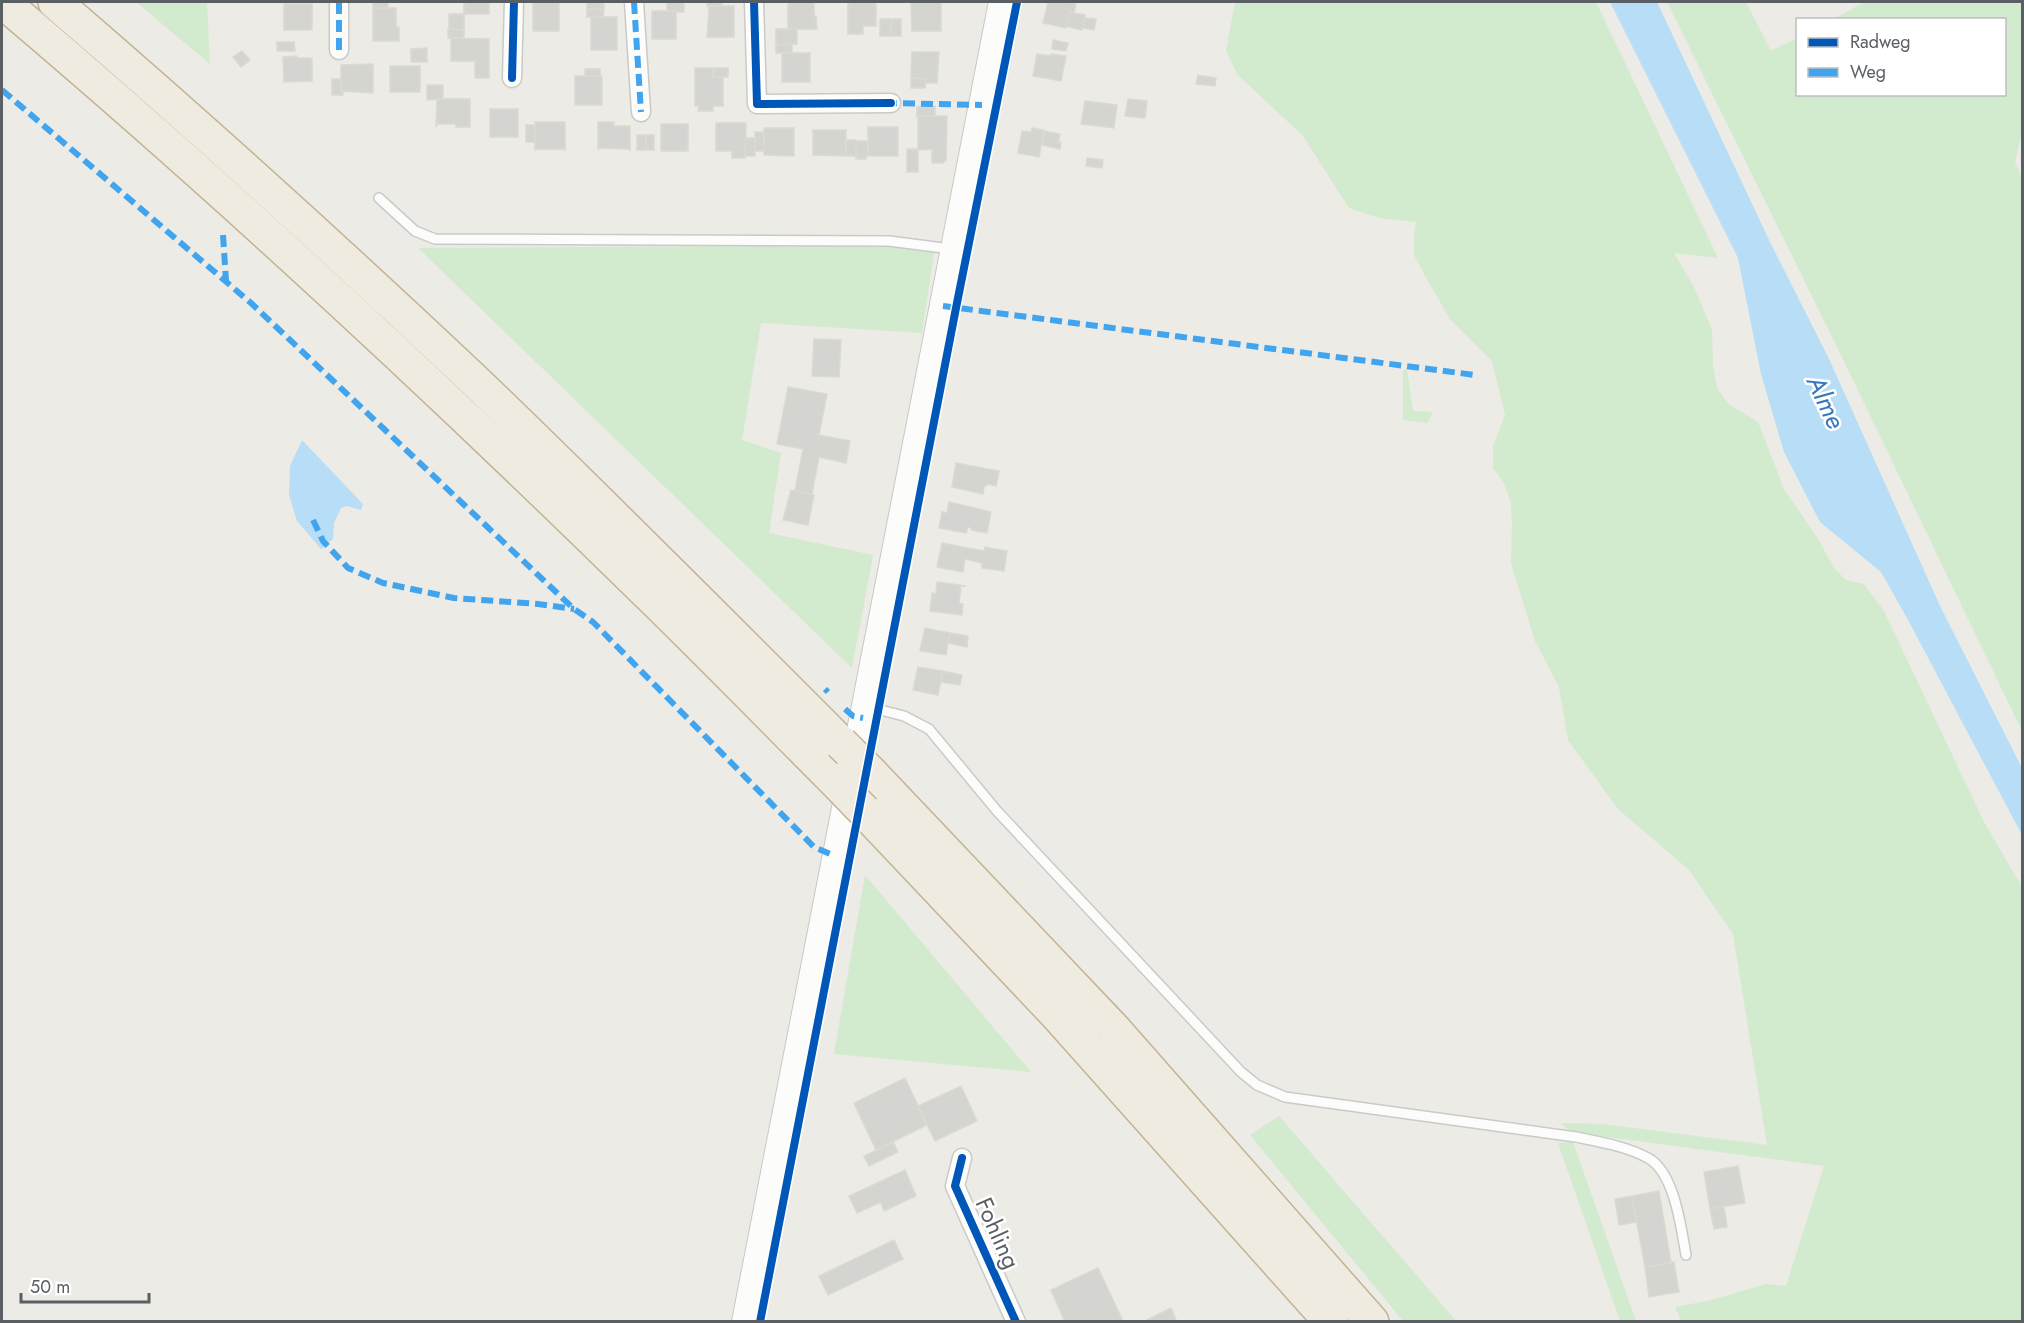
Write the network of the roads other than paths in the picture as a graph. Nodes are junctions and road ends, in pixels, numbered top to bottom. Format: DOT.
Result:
graph roads {
  1 [pos="3,2"];
  2 [pos="55,2"];
  3 [pos="339,2"];
  4 [pos="514,2"];
  5 [pos="634,2"];
  6 [pos="754,2"];
  7 [pos="1002,2"];
  8 [pos="339,50"];
  9 [pos="512,78"];
  10 [pos="891,103"];
  11 [pos="641,112"];
  12 [pos="379,198"];
  13 [pos="953,249"];
  14 [pos="865,706"];
  15 [pos="962,1158"];
  16 [pos="1686,1255"];
  17 [pos="745,1322"];
  18 [pos="1016,1322"];
  19 [pos="1331,1322"];
  20 [pos="1372,1322"];
  1 -- 19 [label="highway, bridge"];
  2 -- 20 [label="highway, bridge"];
  3 -- 8 [label="street"];
  4 -- 9 [label="street"];
  5 -- 11 [label="street"];
  6 -- 10 [label="street"];
  7 -- 13 [label="main road"];
  12 -- 13 [label="lane"];
  13 -- 14 [label="main road"];
  14 -- 16 [label="lane"];
  14 -- 17 [label="main road"];
  15 -- 18 [label="street, Fohling"];
}
